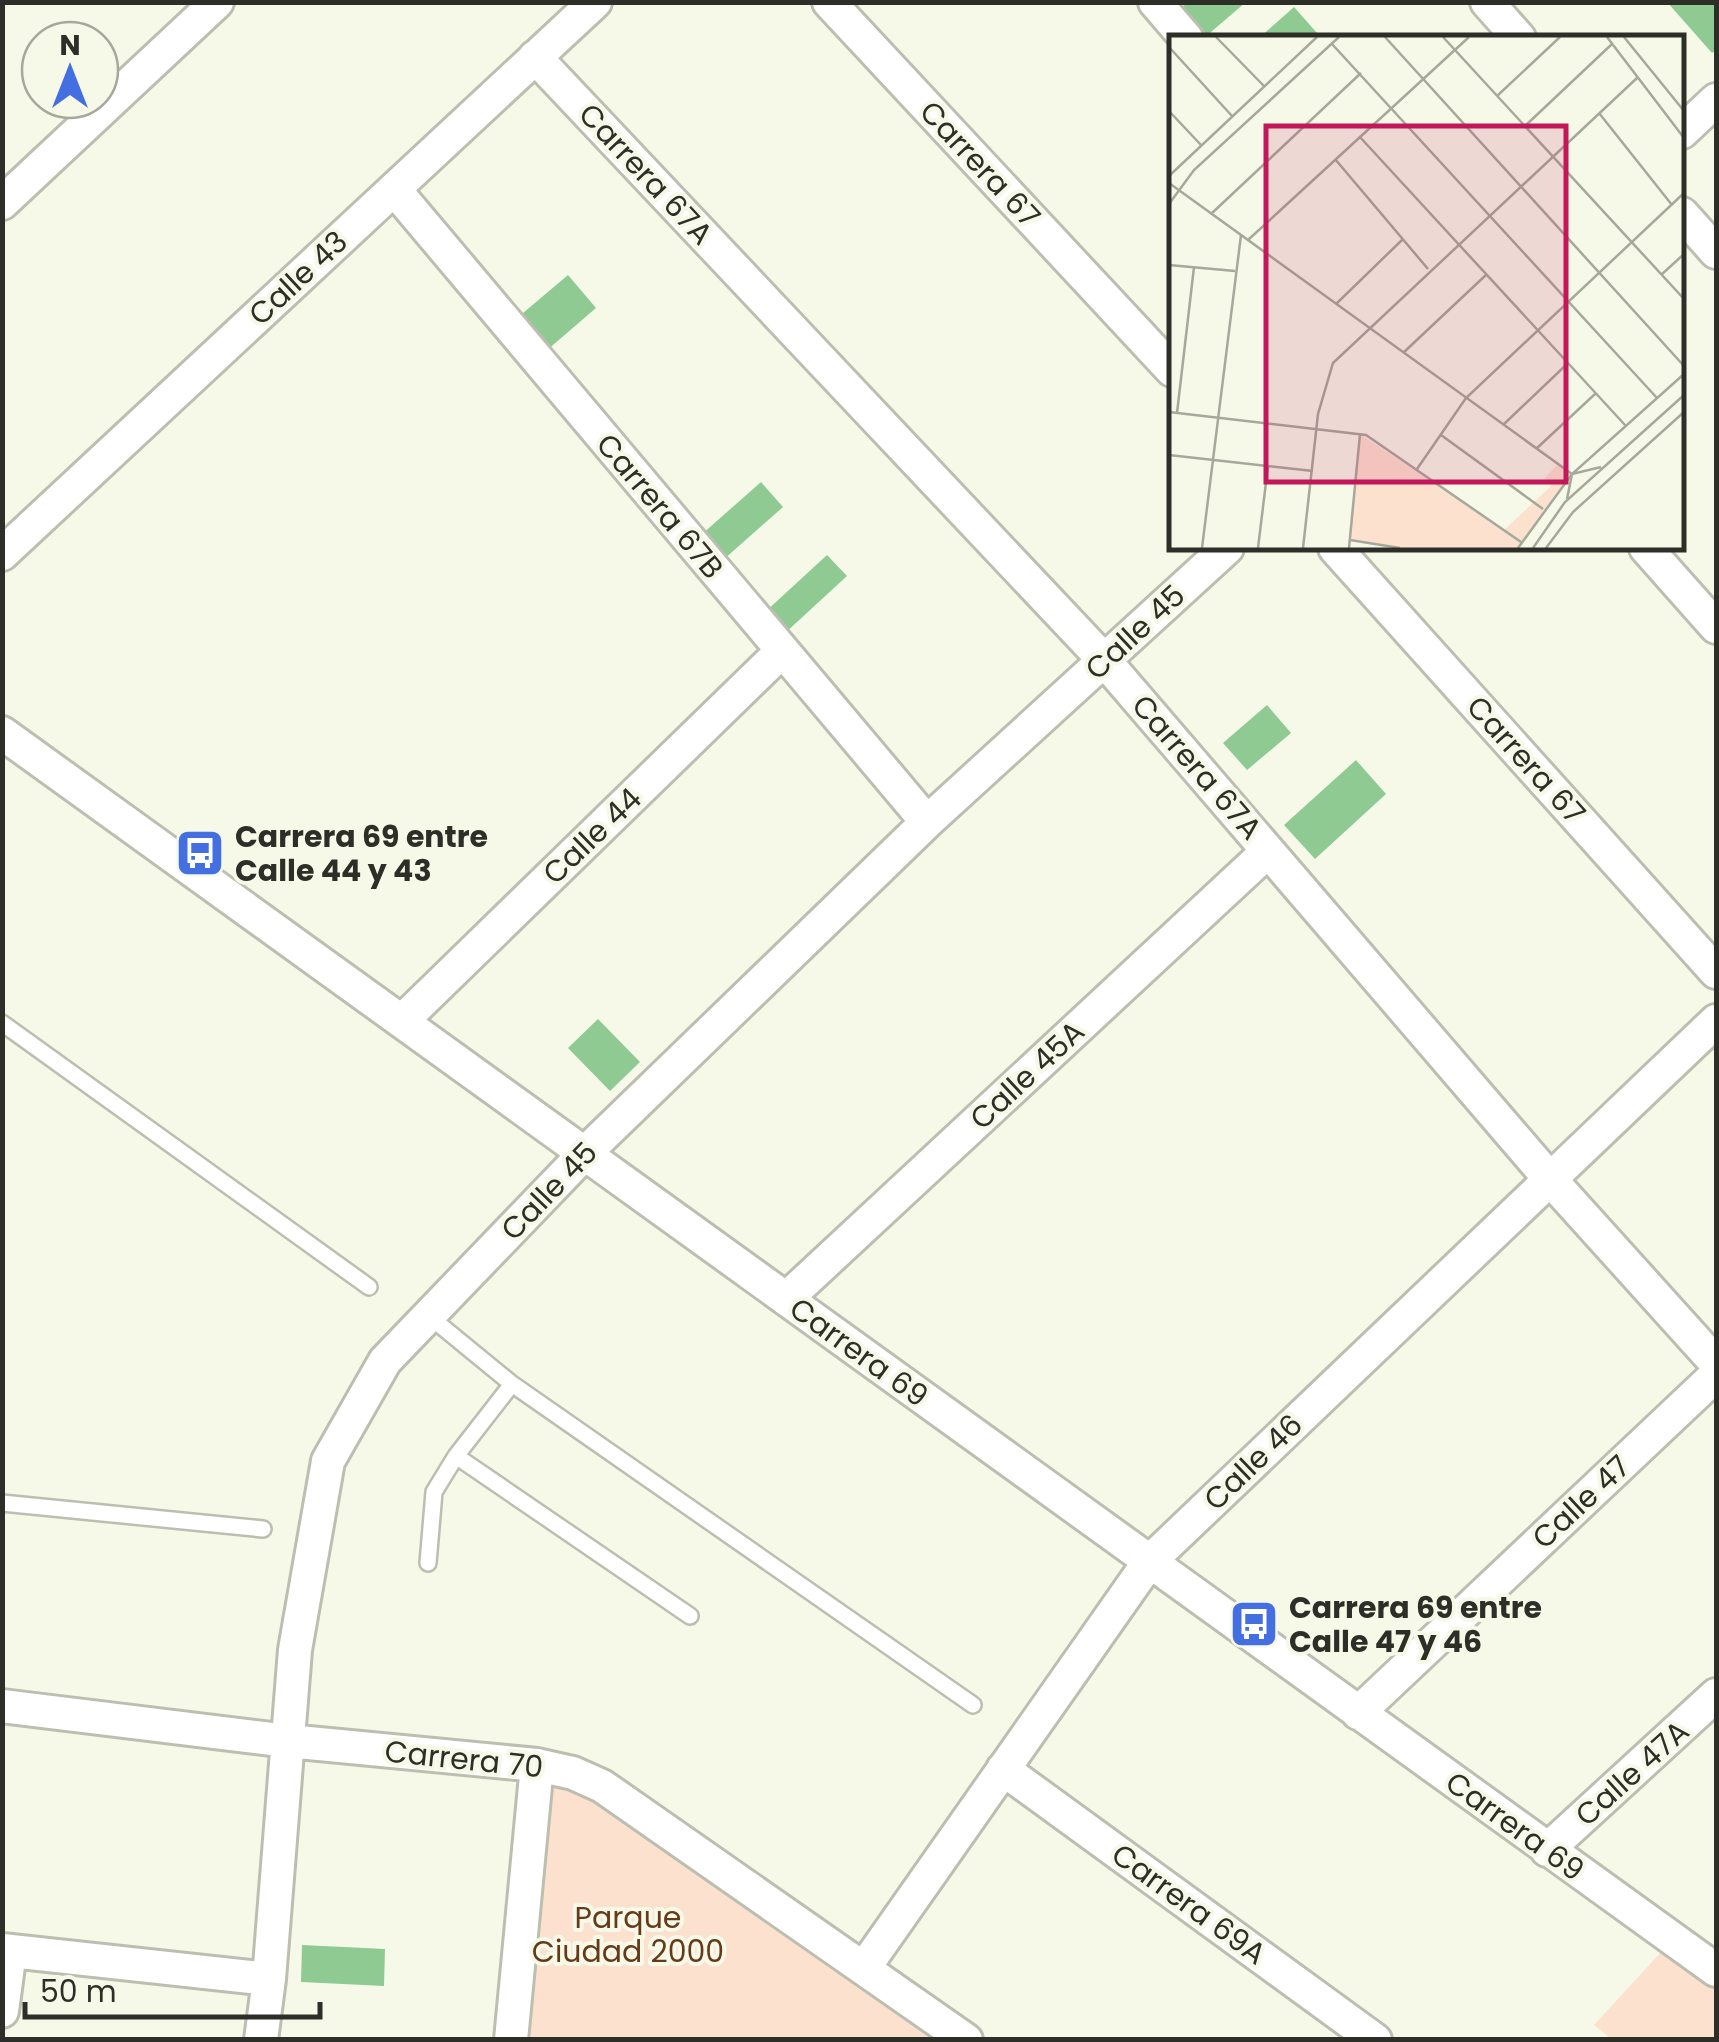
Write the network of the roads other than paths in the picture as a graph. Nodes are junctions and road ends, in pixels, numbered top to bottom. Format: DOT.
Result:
graph roads {
  1 [pos="217,2"];
  2 [pos="595,2"];
  3 [pos="830,2"];
  4 [pos="1155,2"];
  5 [pos="1487,2"];
  6 [pos="1183,35"];
  7 [pos="1516,35"];
  8 [pos="535,57"];
  9 [pos="1716,100"];
  10 [pos="1684,130"];
  11 [pos="394,189"];
  12 [pos="2,203"];
  13 [pos="1684,216"];
  14 [pos="1716,252"];
  15 [pos="1169,367"];
  16 [pos="1225,550"];
  17 [pos="1337,550"];
  18 [pos="1648,550"];
  19 [pos="2,554"];
  20 [pos="1716,626"];
  21 [pos="782,651"];
  22 [pos="1104,660"];
  23 [pos="2,733"];
  24 [pos="928,822"];
  25 [pos="1268,851"];
  26 [pos="1716,972"];
  27 [pos="402,1021"];
  28 [pos="1716,1021"];
  29 [pos="2,1023"];
  30 [pos="584,1153"];
  31 [pos="1548,1178"];
  32 [pos="368,1286"];
  33 [pos="786,1299"];
  34 [pos="429,1316"];
  35 [pos="1716,1364"];
  36 [pos="1716,1375"];
  37 [pos="512,1384"];
  38 [pos="456,1456"];
  39 [pos="2,1502"];
  40 [pos="263,1529"];
  41 [pos="1149,1562"];
  42 [pos="428,1563"];
  43 [pos="690,1616"];
  44 [pos="1716,1695"];
  45 [pos="2,1706"];
  46 [pos="973,1706"];
  47 [pos="1358,1712"];
  48 [pos="288,1741"];
  49 [pos="537,1765"];
  50 [pos="1003,1770"];
  51 [pos="1547,1850"];
  52 [pos="6,1951"];
  53 [pos="864,1968"];
  54 [pos="1716,1970"];
  55 [pos="269,1979"];
  56 [pos="2,2011"];
  57 [pos="261,2040"];
  58 [pos="511,2040"];
  59 [pos="966,2040"];
  60 [pos="1375,2040"];
  1 -- 12 [label="street"];
  2 -- 8 [label="street, Calle 43"];
  3 -- 15 [label="street, Carrera 67"];
  4 -- 6 [label="street"];
  5 -- 7 [label="street"];
  8 -- 11 [label="street, Calle 43"];
  8 -- 22 [label="street, Carrera 67A"];
  9 -- 10 [label="street"];
  11 -- 19 [label="street, Calle 43"];
  11 -- 21 [label="street, Carrera 67B"];
  13 -- 14 [label="street"];
  16 -- 22 [label="street, Calle 45"];
  17 -- 26 [label="street, Carrera 67"];
  18 -- 20 [label="street"];
  21 -- 24 [label="street, Carrera 67B"];
  21 -- 27 [label="street, Calle 44"];
  22 -- 24 [label="street, Calle 45"];
  22 -- 25 [label="street, Carrera 67A"];
  23 -- 27 [label="street, Carrera 69"];
  24 -- 30 [label="street, Calle 45"];
  25 -- 31 [label="street, Carrera 67A"];
  25 -- 33 [label="street, Calle 45A"];
  27 -- 30 [label="street, Carrera 69"];
  28 -- 31 [label="street, Calle 46"];
  29 -- 32 [label="lane"];
  30 -- 33 [label="street, Carrera 69"];
  30 -- 34 [label="street, Calle 45"];
  31 -- 35 [label="street, Carrera 67A"];
  31 -- 41 [label="street, Calle 46"];
  33 -- 41 [label="street, Carrera 69"];
  34 -- 37 [label="lane"];
  34 -- 48 [label="street, Calle 45"];
  36 -- 47 [label="street, Calle 47"];
  37 -- 38 [label="lane"];
  37 -- 46 [label="lane"];
  38 -- 42 [label="lane"];
  38 -- 43 [label="lane"];
  39 -- 40 [label="lane"];
  41 -- 47 [label="street, Carrera 69"];
  41 -- 50 [label="street, Calle 46"];
  44 -- 51 [label="street, Calle 47A"];
  45 -- 48 [label="street, Carrera 70"];
  47 -- 51 [label="street, Carrera 69"];
  48 -- 49 [label="street, Carrera 70"];
  48 -- 55 [label="street, Calle 45"];
  49 -- 53 [label="street, Carrera 70"];
  49 -- 58 [label="street"];
  50 -- 53 [label="street, Calle 46"];
  50 -- 60 [label="street, Carrera 69A"];
  51 -- 54 [label="street, Carrera 69"];
  52 -- 55 [label="street"];
  52 -- 56 [label="street"];
  53 -- 59 [label="street, Carrera 70"];
  55 -- 57 [label="street, Calle 45"];
}
